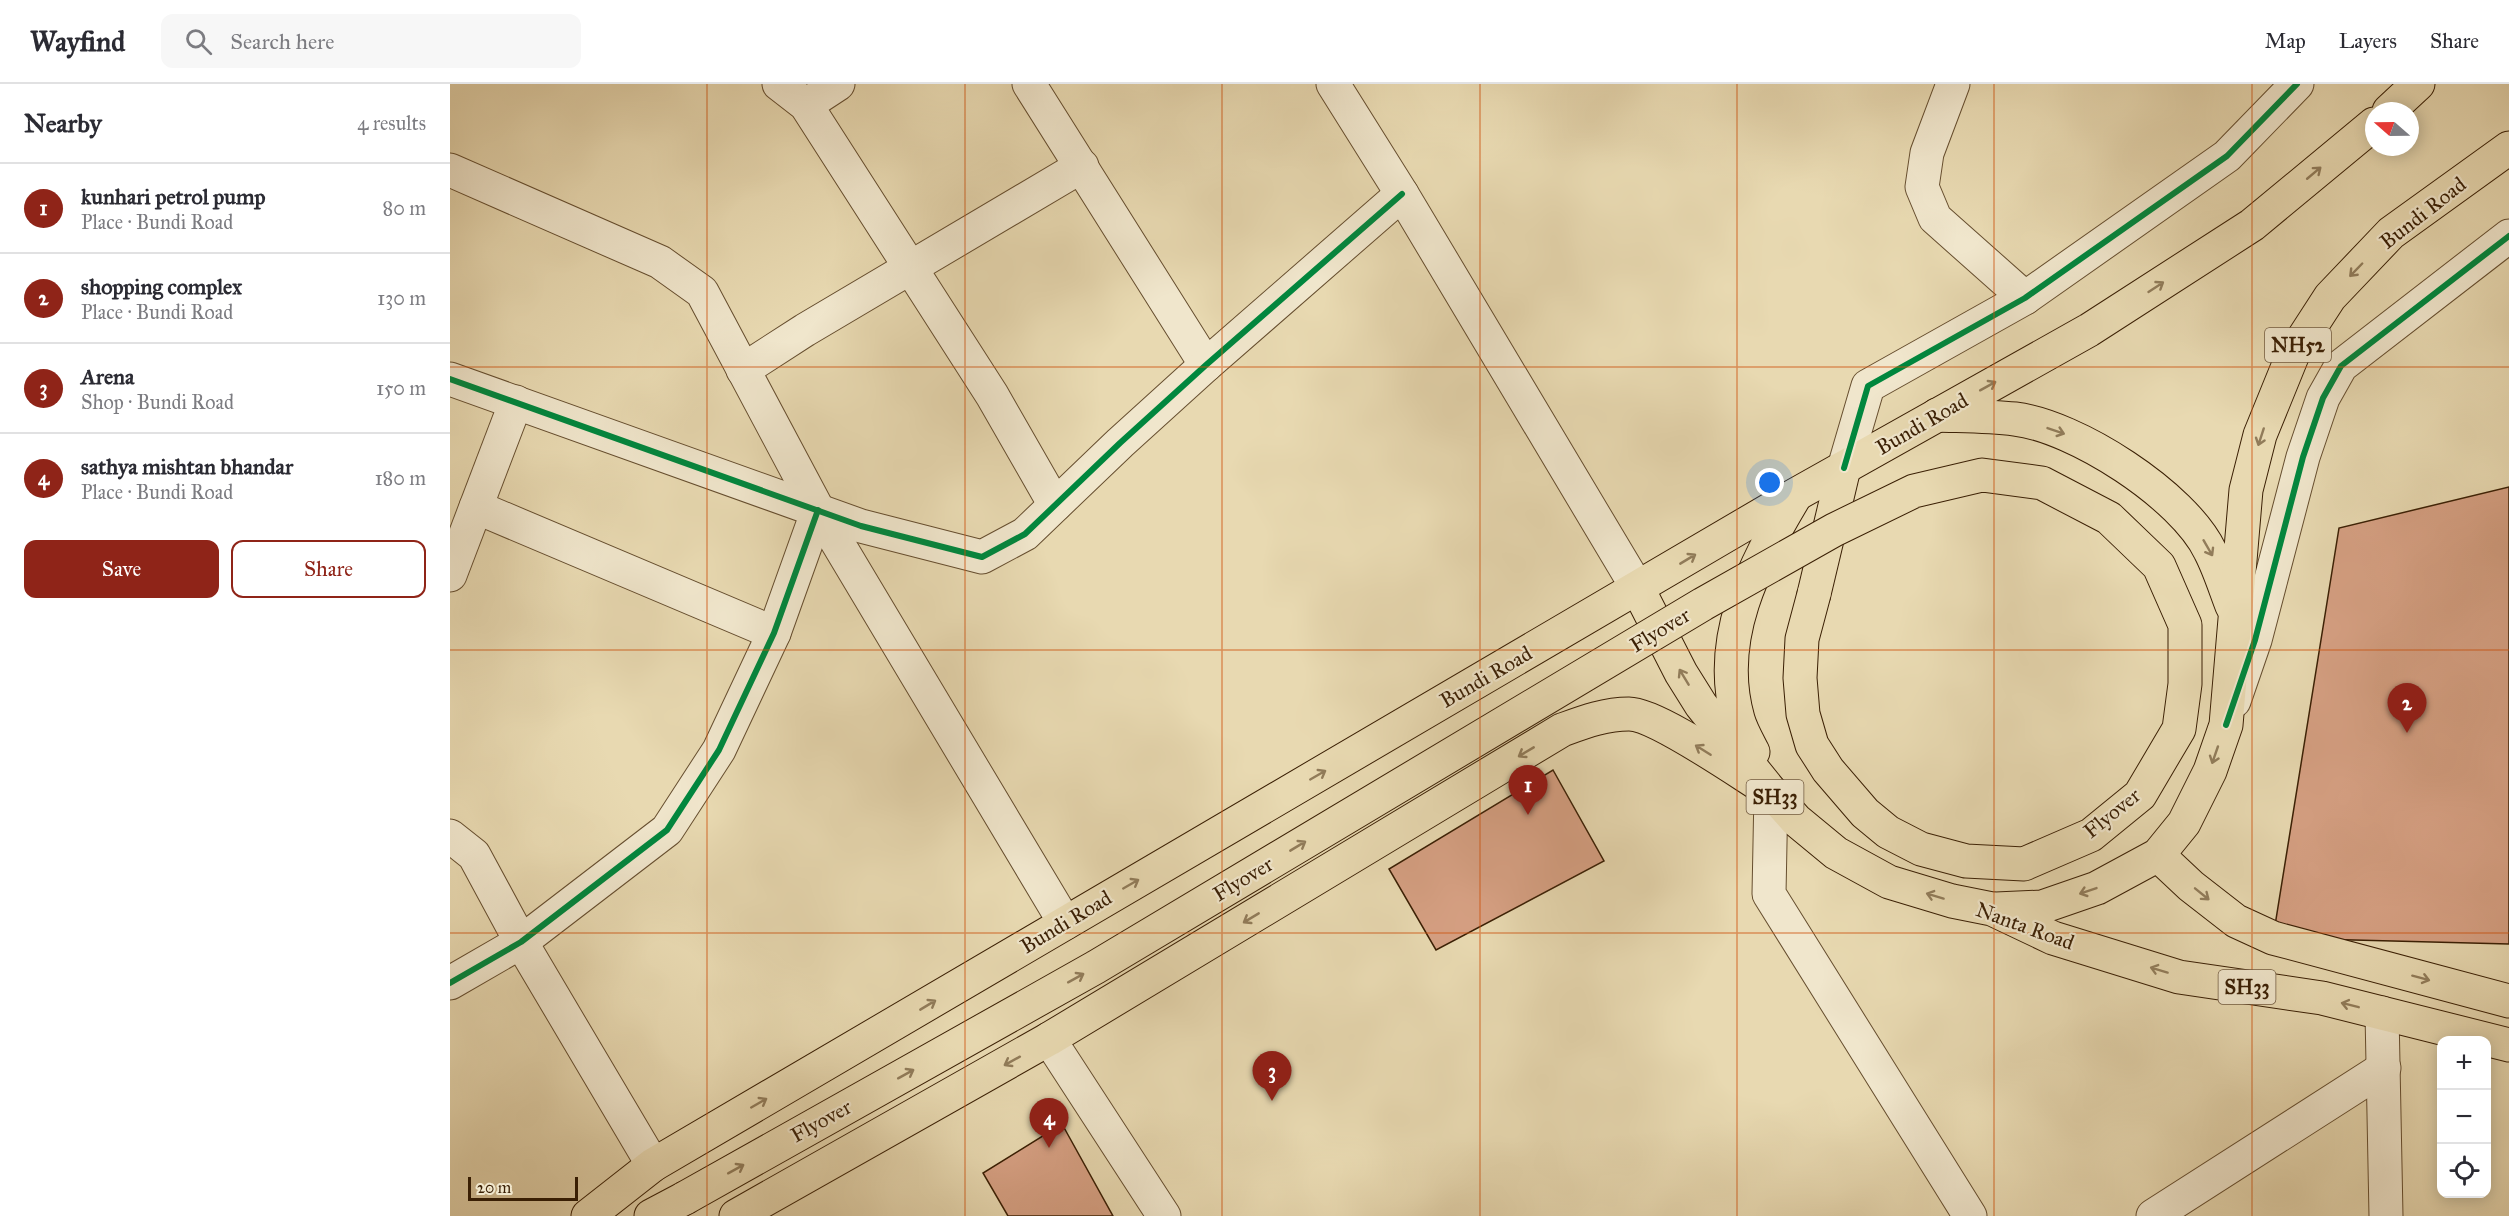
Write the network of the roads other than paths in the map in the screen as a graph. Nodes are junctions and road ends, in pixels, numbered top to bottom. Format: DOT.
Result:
graph roads {
  1 [pos="779,84"];
  2 [pos="838,84"];
  3 [pos="1029,84"];
  4 [pos="1333,84"];
  5 [pos="1953,84"];
  6 [pos="2297,84"];
  7 [pos="2418,84"];
  8 [pos="2399,102"];
  9 [pos="806,105"];
  10 [pos="2365,132"];
  11 [pos="2504,152"];
  12 [pos="1082,166"];
  13 [pos="450,170"];
  14 [pos="1402,194"];
  15 [pos="2509,236"];
  16 [pos="912,268"];
  17 [pos="2025,298"];
  18 [pos="1206,365"];
  19 [pos="743,370"];
  20 [pos="450,379"];
  21 [pos="516,402"];
  22 [pos="1937,415"];
  23 [pos="1844,468"];
  24 [pos="1795,495"];
  25 [pos="1055,505"];
  26 [pos="476,507"];
  27 [pos="818,510"];
  28 [pos="450,575"];
  29 [pos="1638,589"];
  30 [pos="2235,615"];
  31 [pos="774,633"];
  32 [pos="2226,725"];
  33 [pos="1771,792"];
  34 [pos="450,836"];
  35 [pos="2158,855"];
  36 [pos="1992,909"];
  37 [pos="1065,922"];
  38 [pos="521,942"];
  39 [pos="450,983"];
  40 [pos="2509,1001"];
  41 [pos="2382,1013"];
  42 [pos="1049,1039"];
  43 [pos="2509,1045"];
  44 [pos="2384,1068"];
  45 [pos="653,1165"];
  46 [pos="588,1216"];
  47 [pos="651,1216"];
  48 [pos="736,1216"];
  49 [pos="1164,1216"];
  50 [pos="1970,1216"];
  51 [pos="2153,1216"];
  52 [pos="2386,1216"];
  1 -- 9 [label="street"];
  2 -- 9 [label="street"];
  3 -- 12 [label="street"];
  4 -- 14 [label="street"];
  5 -- 17 [label="street"];
  6 -- 17 [label="street"];
  7 -- 8 [label="main road, Bundi Road"];
  9 -- 16 [label="street"];
  22 -- 10 [label="main road, Bundi Road, one-way"];
  11 -- 30 [label="main road, Bundi Road / NH52, one-way"];
  12 -- 16 [label="street"];
  12 -- 18 [label="street"];
  13 -- 19 [label="street"];
  14 -- 18 [label="street"];
  14 -- 29 [label="street"];
  15 -- 32 [label="street"];
  16 -- 19 [label="street"];
  16 -- 25 [label="street"];
  17 -- 23 [label="street"];
  18 -- 25 [label="street"];
  19 -- 27 [label="street"];
  20 -- 21 [label="street"];
  21 -- 26 [label="street"];
  21 -- 27 [label="street"];
  22 -- 23 [label="main road, Bundi Road"];
  22 -- 30 [label="main road, one-way"];
  23 -- 24 [label="main road, Bundi Road"];
  47 -- 23 [label="main road, Flyover, one-way, bridge"];
  29 -- 24 [label="main road, Bundi Road, one-way"];
  24 -- 33 [label="main road"];
  25 -- 27 [label="street"];
  26 -- 28 [label="street"];
  26 -- 31 [label="street"];
  27 -- 31 [label="street"];
  27 -- 37 [label="street"];
  33 -- 29 [label="main road, Nanta Road / SH33, one-way"];
  37 -- 29 [label="main road, Bundi Road, one-way"];
  30 -- 32 [label="main road, Bundi Road"];
  31 -- 38 [label="street"];
  32 -- 35 [label="main road, Bundi Road, one-way"];
  36 -- 33 [label="main road, Nanta Road / SH33, one-way"];
  33 -- 42 [label="main road, one-way"];
  33 -- 50 [label="street"];
  34 -- 38 [label="street"];
  35 -- 36 [label="main road, Bundi Road, one-way"];
  35 -- 40 [label="main road, SH33, one-way"];
  41 -- 36 [label="main road, Nanta Road / SH33, one-way"];
  45 -- 37 [label="main road, Bundi Road, one-way"];
  38 -- 39 [label="street"];
  38 -- 45 [label="street"];
  41 -- 43 [label="main road, Nanta Road / SH33"];
  41 -- 44 [label="street"];
  42 -- 48 [label="main road, one-way"];
  42 -- 49 [label="street"];
  44 -- 51 [label="street"];
  44 -- 52 [label="street"];
  45 -- 46 [label="main road, Bundi Road"];
}
